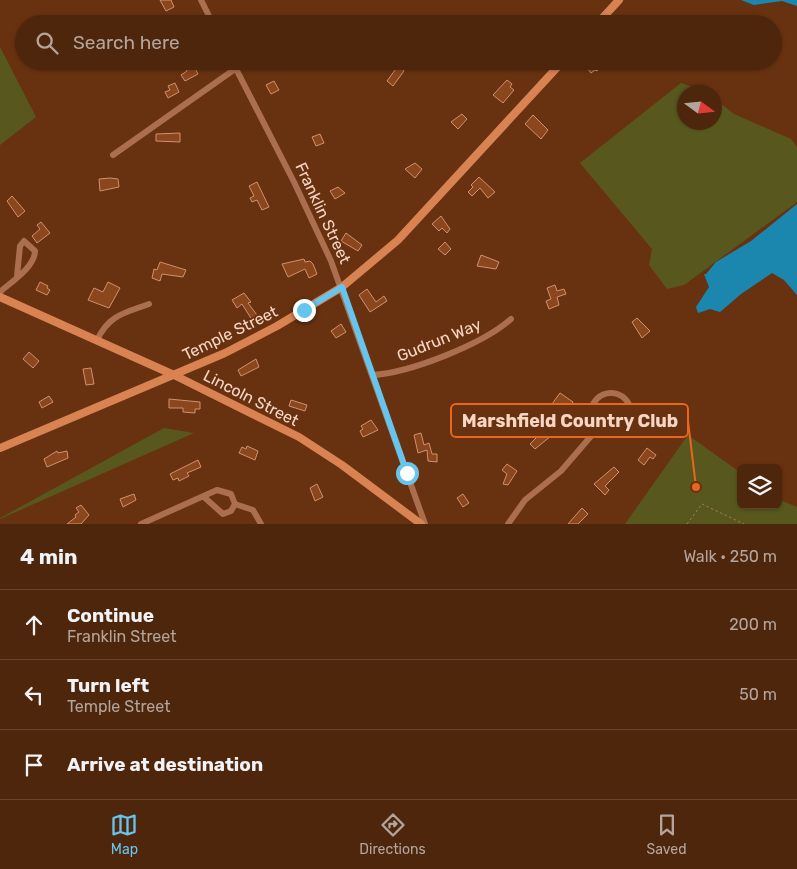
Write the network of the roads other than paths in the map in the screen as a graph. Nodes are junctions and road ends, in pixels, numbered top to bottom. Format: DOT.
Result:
graph roads {
  1 [pos="201,0"];
  2 [pos="618,0"];
  3 [pos="208,15"];
  4 [pos="605,15"];
  5 [pos="234,70"];
  6 [pos="236,70"];
  7 [pos="555,70"];
  8 [pos="113,155"];
  9 [pos="17,276"];
  10 [pos="342,287"];
  11 [pos="0,292"];
  12 [pos="0,297"];
  13 [pos="149,304"];
  14 [pos="511,319"];
  15 [pos="97,340"];
  16 [pos="174,375"];
  17 [pos="372,375"];
  18 [pos="598,428"];
  19 [pos="0,448"];
  20 [pos="204,497"];
  21 [pos="235,504"];
  22 [pos="140,524"];
  23 [pos="261,524"];
  24 [pos="421,524"];
  25 [pos="425,524"];
  26 [pos="508,524"];
  1 -- 3 [label="street"];
  2 -- 4 [label="main road"];
  5 -- 8 [label="street"];
  6 -- 10 [label="street, Franklin Street"];
  7 -- 10 [label="main road, Temple Street"];
  9 -- 9 [label="street"];
  9 -- 11 [label="street"];
  10 -- 16 [label="main road, Temple Street"];
  10 -- 17 [label="street, Franklin Street"];
  12 -- 15 [label="main road, Lincoln Street"];
  13 -- 15 [label="street"];
  14 -- 17 [label="street, Gudrun Way"];
  15 -- 16 [label="main road, Lincoln Street"];
  16 -- 19 [label="main road, Temple Street"];
  16 -- 24 [label="main road, Lincoln Street"];
  17 -- 25 [label="street, Franklin Street"];
  18 -- 18 [label="street"];
  18 -- 26 [label="street"];
  20 -- 21 [label="street"];
  20 -- 21 [label="street"];
  20 -- 22 [label="street"];
  21 -- 23 [label="street"];
}
